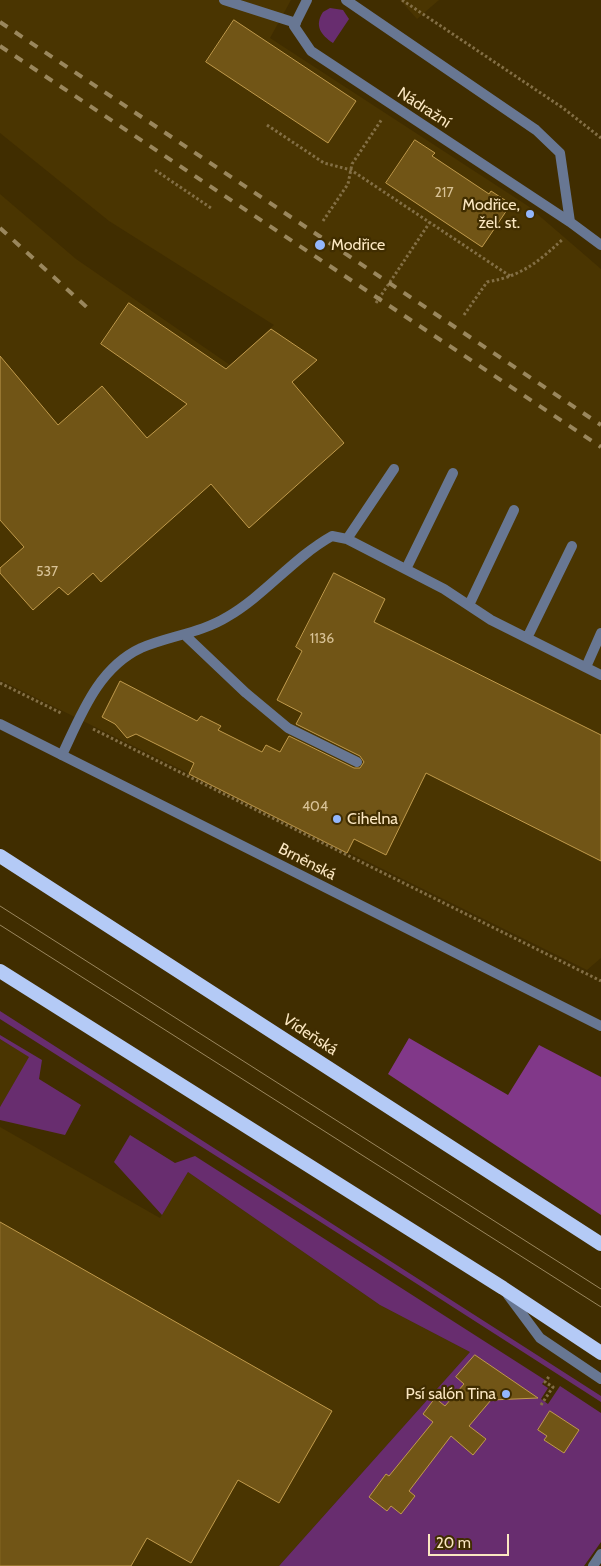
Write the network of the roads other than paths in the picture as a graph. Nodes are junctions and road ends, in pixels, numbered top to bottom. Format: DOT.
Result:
graph roads {
  1 [pos="224,0"];
  2 [pos="307,0"];
  3 [pos="346,0"];
  4 [pos="296,23"];
  5 [pos="570,222"];
  6 [pos="601,245"];
  7 [pos="394,469"];
  8 [pos="453,473"];
  9 [pos="514,510"];
  10 [pos="347,539"];
  11 [pos="572,546"];
  12 [pos="406,570"];
  13 [pos="469,606"];
  14 [pos="601,633"];
  15 [pos="186,636"];
  16 [pos="527,638"];
  17 [pos="586,667"];
  18 [pos="601,675"];
  19 [pos="0,724"];
  20 [pos="62,756"];
  21 [pos="357,762"];
  22 [pos="0,856"];
  23 [pos="0,971"];
  24 [pos="601,1026"];
  25 [pos="601,1244"];
  26 [pos="503,1288"];
  27 [pos="601,1353"];
  28 [pos="601,1378"];
  29 [pos="601,1554"];
  30 [pos="593,1566"];
  1 -- 4 [label="street"];
  2 -- 4 [label="street"];
  3 -- 5 [label="street"];
  4 -- 5 [label="street, Nádražní"];
  5 -- 6 [label="street, Nádražní"];
  7 -- 10 [label="street"];
  8 -- 12 [label="street"];
  9 -- 13 [label="street"];
  10 -- 12 [label="street"];
  10 -- 15 [label="street"];
  11 -- 16 [label="street"];
  12 -- 13 [label="street"];
  13 -- 16 [label="street"];
  14 -- 17 [label="street"];
  15 -- 20 [label="street"];
  15 -- 21 [label="street"];
  16 -- 17 [label="street"];
  17 -- 18 [label="street"];
  19 -- 20 [label="street, Brněnská"];
  20 -- 24 [label="street, Brněnská"];
  22 -- 25 [label="highway, Vídeňská"];
  23 -- 26 [label="highway"];
  26 -- 27 [label="highway"];
  26 -- 28 [label="street"];
  29 -- 30 [label="street"];
}
